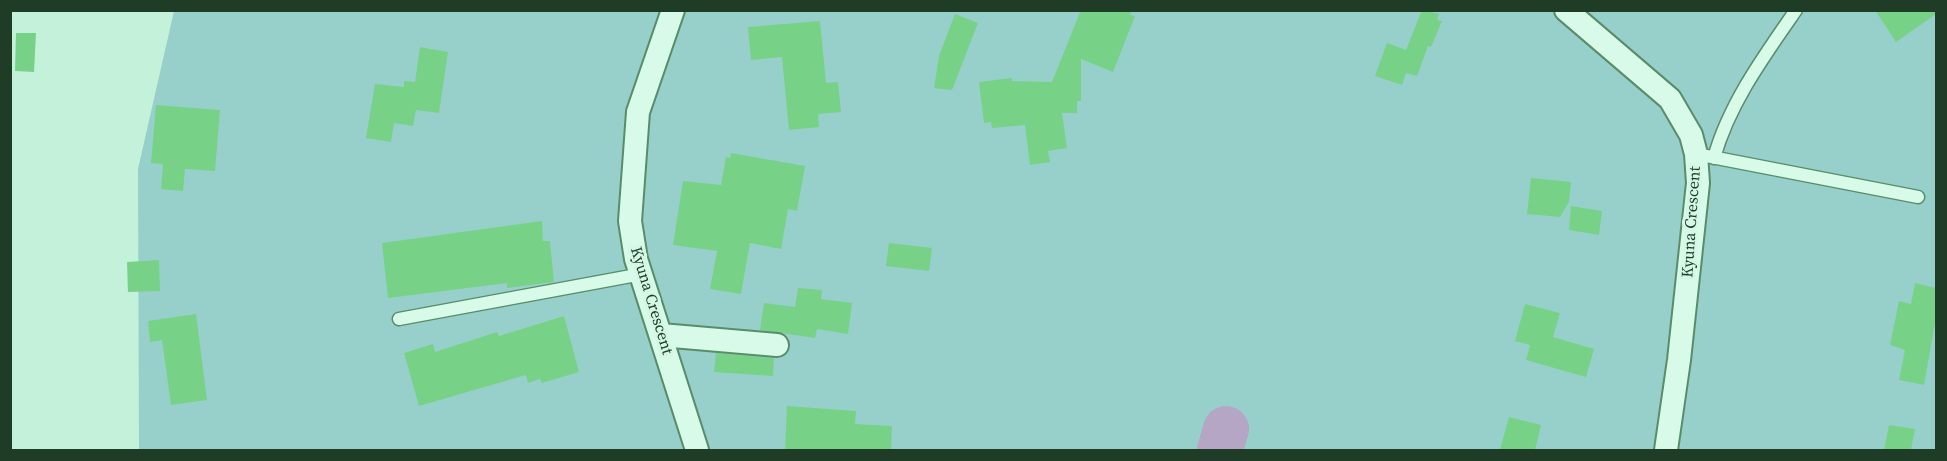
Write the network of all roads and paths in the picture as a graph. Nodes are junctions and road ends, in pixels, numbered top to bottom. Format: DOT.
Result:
graph roads {
  1 [pos="673,10"];
  2 [pos="1566,10"];
  3 [pos="1796,10"];
  4 [pos="1705,156"];
  5 [pos="1918,197"];
  6 [pos="642,274"];
  7 [pos="399,319"];
  8 [pos="661,335"];
  9 [pos="777,345"];
  10 [pos="697,450"];
  11 [pos="1666,450"];
  1 -- 6 [label="street, Kyuna Crescent"];
  2 -- 4 [label="street, Kyuna Crescent"];
  3 -- 4 [label="lane"];
  4 -- 5 [label="lane"];
  4 -- 11 [label="street, Kyuna Crescent"];
  6 -- 7 [label="lane"];
  6 -- 8 [label="street, Kyuna Crescent"];
  8 -- 9 [label="street"];
  8 -- 10 [label="street, Kyuna Crescent"];
}
